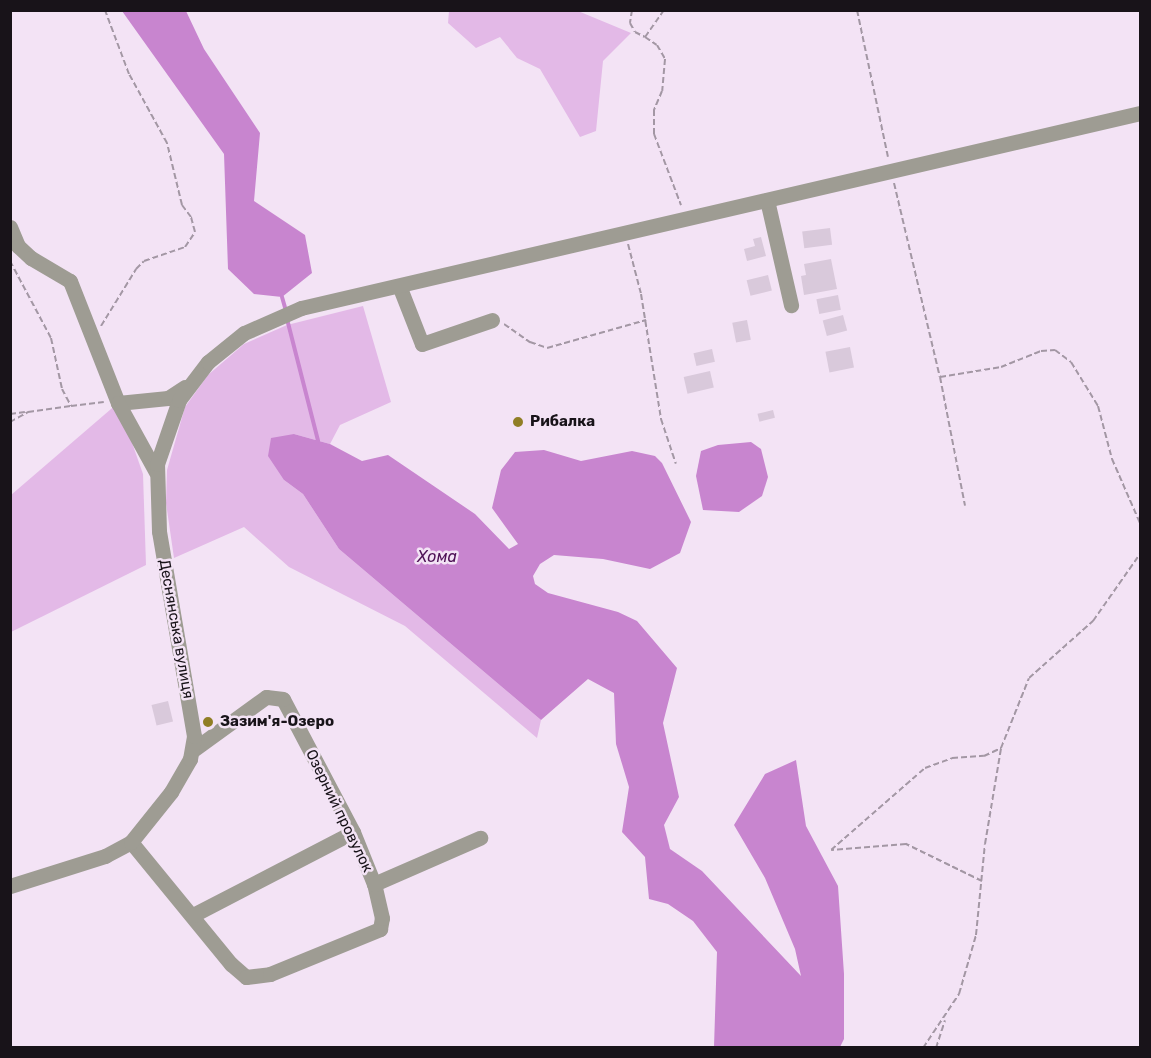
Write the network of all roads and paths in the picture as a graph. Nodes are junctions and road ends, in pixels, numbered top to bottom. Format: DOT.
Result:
graph roads {
  1 [pos="105,10"];
  2 [pos="632,10"];
  3 [pos="664,10"];
  4 [pos="857,10"];
  5 [pos="645,37"];
  6 [pos="1140,113"];
  7 [pos="891,173"];
  8 [pos="767,200"];
  9 [pos="685,221"];
  10 [pos="10,226"];
  11 [pos="626,236"];
  12 [pos="10,261"];
  13 [pos="400,288"];
  14 [pos="791,305"];
  15 [pos="492,320"];
  16 [pos="646,320"];
  17 [pos="94,344"];
  18 [pos="940,377"];
  19 [pos="191,384"];
  20 [pos="118,403"];
  21 [pos="71,406"];
  22 [pos="28,412"];
  23 [pos="10,414"];
  24 [pos="10,422"];
  25 [pos="676,464"];
  26 [pos="156,472"];
  27 [pos="965,506"];
  28 [pos="1140,523"];
  29 [pos="1140,554"];
  30 [pos="1001,748"];
  31 [pos="193,750"];
  32 [pos="353,832"];
  33 [pos="480,838"];
  34 [pos="131,842"];
  35 [pos="982,881"];
  36 [pos="374,884"];
  37 [pos="10,886"];
  38 [pos="193,915"];
  39 [pos="946,1018"];
  40 [pos="923,1047"];
  41 [pos="936,1047"];
  1 -- 17 [label="path"];
  2 -- 5 [label="path"];
  3 -- 5 [label="path"];
  4 -- 7 [label="path"];
  5 -- 9 [label="path"];
  6 -- 7 [label="street, Деснянська вулиця"];
  7 -- 8 [label="street, Деснянська вулиця"];
  7 -- 18 [label="path"];
  8 -- 9 [label="street, Деснянська вулиця"];
  8 -- 14 [label="street"];
  9 -- 11 [label="street, Деснянська вулиця"];
  10 -- 17 [label="street"];
  11 -- 13 [label="street, Деснянська вулиця"];
  11 -- 16 [label="path"];
  12 -- 21 [label="path"];
  13 -- 15 [label="street"];
  13 -- 19 [label="street, Деснянська вулиця"];
  15 -- 16 [label="path"];
  16 -- 25 [label="path"];
  17 -- 20 [label="street"];
  18 -- 27 [label="path"];
  18 -- 28 [label="path"];
  19 -- 20 [label="street"];
  19 -- 26 [label="street, Деснянська вулиця"];
  20 -- 21 [label="path"];
  20 -- 26 [label="street"];
  21 -- 22 [label="path"];
  22 -- 23 [label="path"];
  22 -- 24 [label="path"];
  26 -- 31 [label="street, Деснянська вулиця"];
  29 -- 30 [label="path"];
  30 -- 35 [label="path"];
  30 -- 35 [label="path"];
  31 -- 32 [label="street, Озерний провулок"];
  31 -- 34 [label="street"];
  32 -- 36 [label="street, Озерний провулок"];
  32 -- 38 [label="street"];
  33 -- 36 [label="street"];
  34 -- 37 [label="street"];
  34 -- 38 [label="street, Озерний провулок"];
  35 -- 39 [label="path"];
  36 -- 38 [label="street, Озерний провулок"];
  39 -- 40 [label="path"];
  39 -- 41 [label="path"];
}
